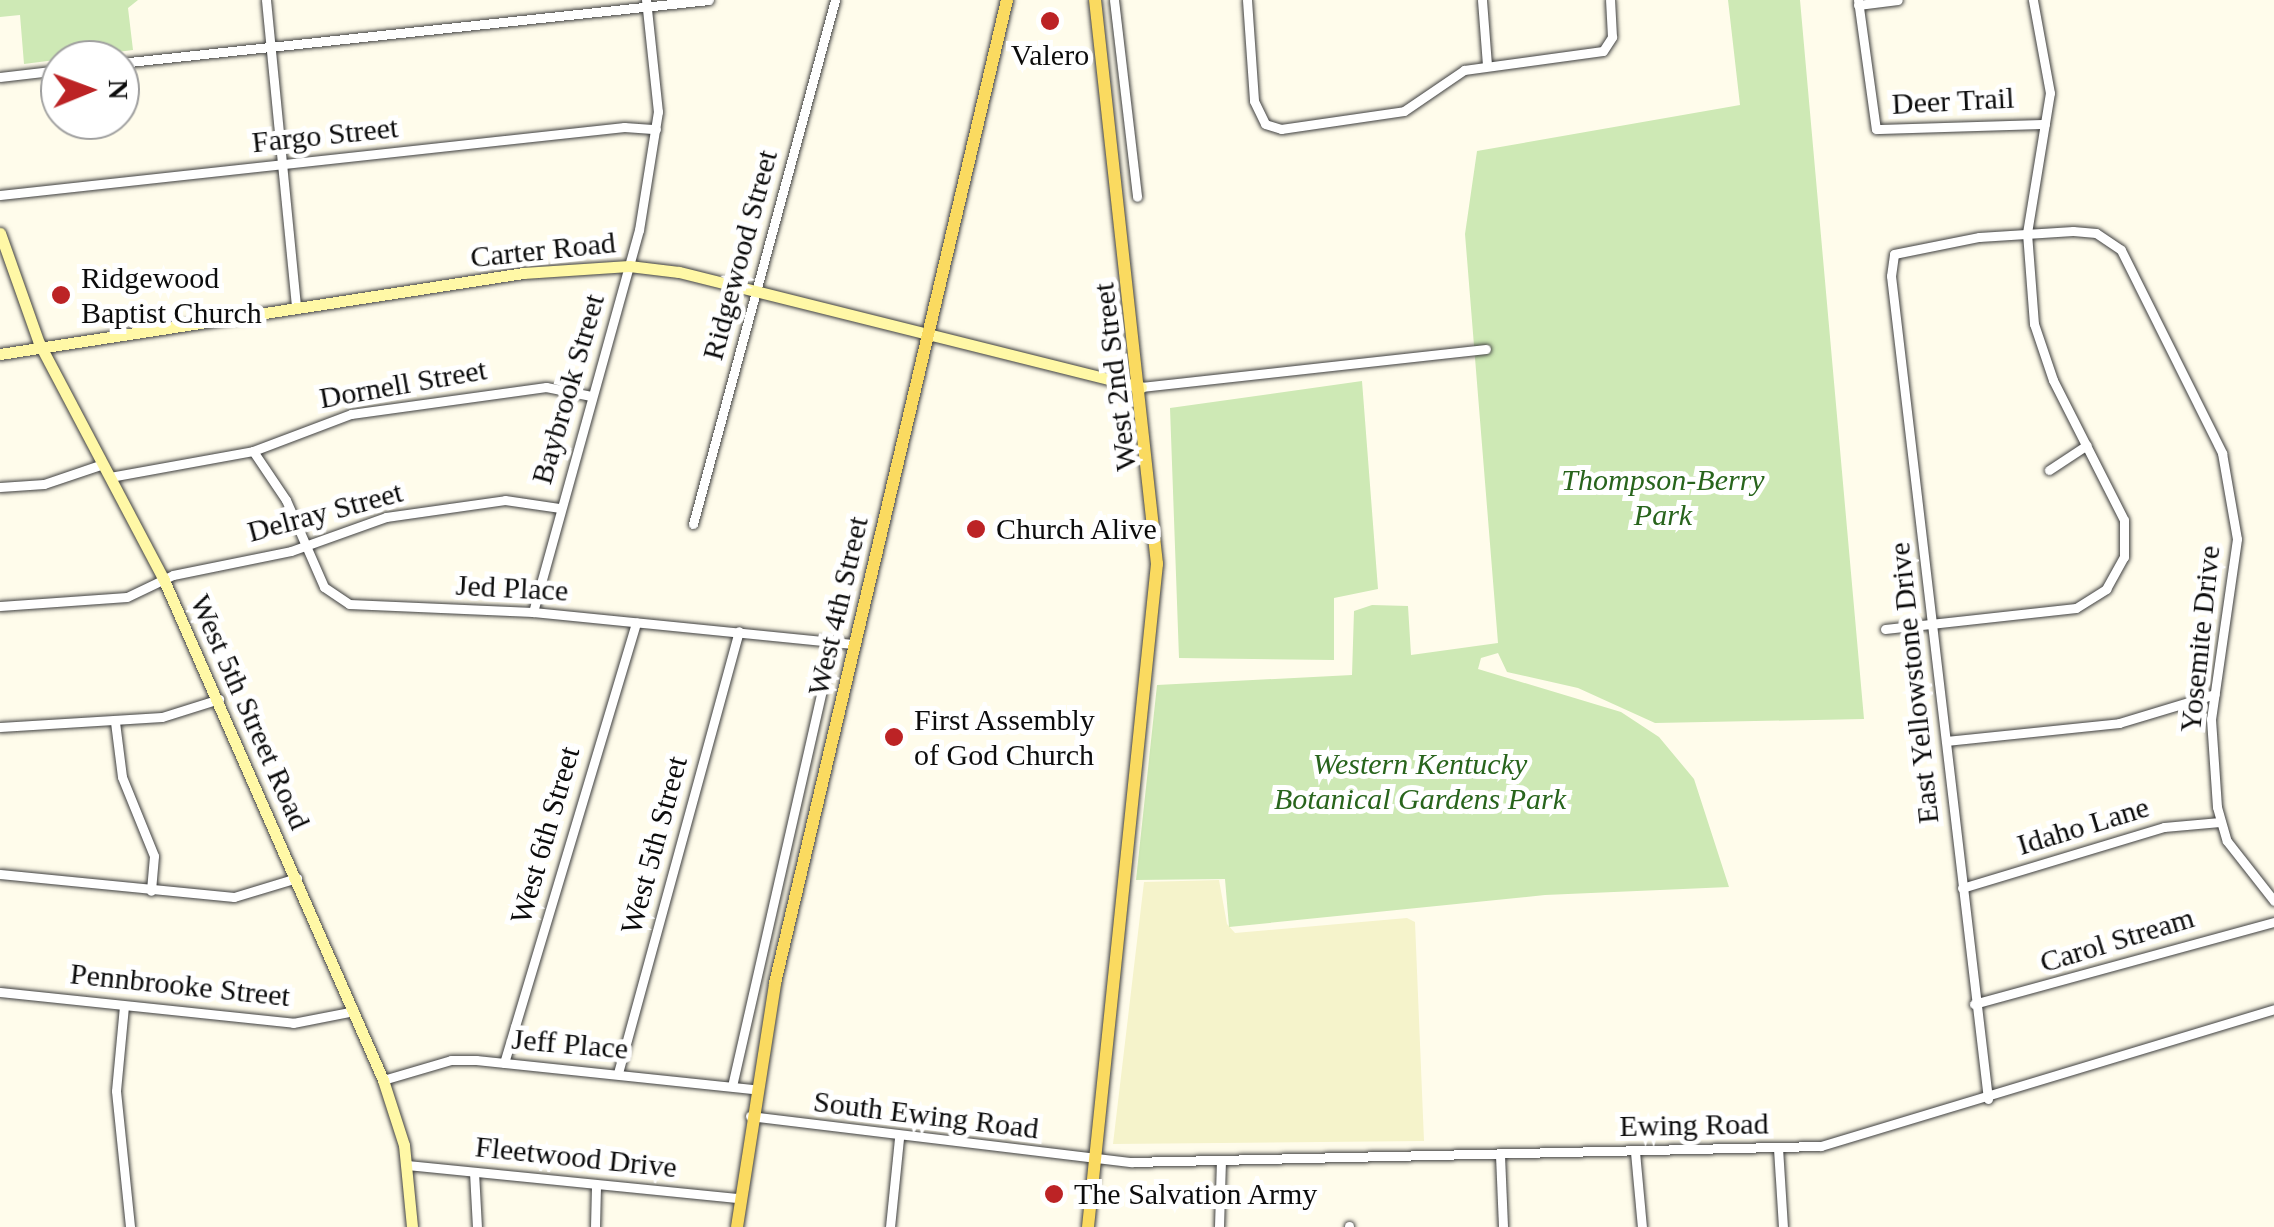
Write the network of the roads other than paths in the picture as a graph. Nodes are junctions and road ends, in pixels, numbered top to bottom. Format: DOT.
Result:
graph roads {
  1 [pos="266,0"];
  2 [pos="709,0"];
  3 [pos="835,0"];
  4 [pos="1007,0"];
  5 [pos="1095,0"];
  6 [pos="1114,0"];
  7 [pos="1247,0"];
  8 [pos="1482,0"];
  9 [pos="1610,0"];
  10 [pos="1898,0"];
  11 [pos="2033,0"];
  12 [pos="646,3"];
  13 [pos="1858,3"];
  14 [pos="271,46"];
  15 [pos="140,62"];
  16 [pos="1487,65"];
  17 [pos="40,72"];
  18 [pos="0,77"];
  19 [pos="2045,124"];
  20 [pos="656,129"];
  21 [pos="1132,160"];
  22 [pos="1114,161"];
  23 [pos="283,164"];
  24 [pos="0,195"];
  25 [pos="1137,197"];
  26 [pos="0,233"];
  27 [pos="2027,233"];
  28 [pos="1891,262"];
  29 [pos="629,266"];
  30 [pos="756,290"];
  31 [pos="296,306"];
  32 [pos="927,332"];
  33 [pos="39,343"];
  34 [pos="1486,349"];
  35 [pos="0,354"];
  36 [pos="1141,388"];
  37 [pos="592,396"];
  38 [pos="2087,446"];
  39 [pos="253,451"];
  40 [pos="103,464"];
  41 [pos="2049,470"];
  42 [pos="110,476"];
  43 [pos="0,487"];
  44 [pos="560,508"];
  45 [pos="692,524"];
  46 [pos="307,545"];
  47 [pos="163,578"];
  48 [pos="0,606"];
  49 [pos="533,612"];
  50 [pos="636,622"];
  51 [pos="1932,626"];
  52 [pos="1885,630"];
  53 [pos="739,631"];
  54 [pos="834,640"];
  55 [pos="855,644"];
  56 [pos="2215,694"];
  57 [pos="219,700"];
  58 [pos="114,722"];
  59 [pos="0,727"];
  60 [pos="1946,740"];
  61 [pos="2220,822"];
  62 [pos="0,874"];
  63 [pos="297,878"];
  64 [pos="1962,888"];
  65 [pos="151,891"];
  66 [pos="2274,901"];
  67 [pos="2274,922"];
  68 [pos="0,992"];
  69 [pos="1974,1004"];
  70 [pos="124,1006"];
  71 [pos="2274,1009"];
  72 [pos="354,1011"];
  73 [pos="504,1062"];
  74 [pos="618,1072"];
  75 [pos="383,1080"];
  76 [pos="732,1086"];
  77 [pos="754,1089"];
  78 [pos="1988,1099"];
  79 [pos="750,1116"];
  80 [pos="899,1138"];
  81 [pos="1778,1148"];
  82 [pos="1635,1152"];
  83 [pos="1500,1155"];
  84 [pos="1095,1160"];
  85 [pos="1221,1160"];
  86 [pos="407,1165"];
  87 [pos="474,1172"];
  88 [pos="596,1186"];
  89 [pos="739,1198"];
  90 [pos="130,1227"];
  91 [pos="412,1227"];
  92 [pos="477,1227"];
  93 [pos="596,1227"];
  94 [pos="737,1227"];
  95 [pos="890,1227"];
  96 [pos="1088,1227"];
  97 [pos="1219,1227"];
  98 [pos="1503,1227"];
  99 [pos="1642,1227"];
  100 [pos="1783,1227"];
  1 -- 14 [label="street"];
  2 -- 12 [label="street"];
  3 -- 30 [label="street, Ridgewood Street"];
  4 -- 32 [label="main road, West 4th Street"];
  5 -- 22 [label="main road, West 2nd Street"];
  6 -- 21 [label="street"];
  7 -- 16 [label="street"];
  8 -- 16 [label="street"];
  9 -- 16 [label="street"];
  10 -- 13 [label="street"];
  11 -- 19 [label="street"];
  12 -- 14 [label="street"];
  12 -- 20 [label="street, Baybrook Street"];
  13 -- 19 [label="street, Deer Trail"];
  14 -- 15 [label="street"];
  14 -- 23 [label="street"];
  17 -- 18 [label="street"];
  19 -- 27 [label="street"];
  20 -- 23 [label="street, Fargo Street"];
  20 -- 29 [label="street, Baybrook Street"];
  21 -- 22 [label="street"];
  21 -- 25 [label="street"];
  22 -- 36 [label="main road, West 2nd Street"];
  23 -- 24 [label="street, Fargo Street"];
  23 -- 31 [label="street"];
  26 -- 33 [label="main road, West 5th Street Road"];
  27 -- 28 [label="street, Yosemite Drive"];
  27 -- 38 [label="street"];
  27 -- 56 [label="street, Yosemite Drive"];
  28 -- 51 [label="street, East Yellowstone Drive"];
  29 -- 30 [label="main road, Carter Road"];
  29 -- 31 [label="main road, Carter Road"];
  29 -- 37 [label="street, Baybrook Street"];
  30 -- 32 [label="main road, Carter Road"];
  30 -- 45 [label="street, Ridgewood Street"];
  31 -- 33 [label="main road, Carter Road"];
  32 -- 36 [label="main road, Carter Road"];
  32 -- 55 [label="main road, West 4th Street"];
  33 -- 35 [label="main road, Carter Road"];
  33 -- 40 [label="main road, West 5th Street Road"];
  34 -- 36 [label="street"];
  36 -- 84 [label="main road, West 2nd Street"];
  37 -- 39 [label="street, Dornell Street"];
  37 -- 44 [label="street, Baybrook Street"];
  38 -- 41 [label="street"];
  38 -- 51 [label="street"];
  39 -- 42 [label="street, Dornell Street"];
  39 -- 46 [label="street, Jed Place"];
  40 -- 42 [label="main road, West 5th Street Road"];
  40 -- 43 [label="street"];
  42 -- 47 [label="main road, West 5th Street Road"];
  44 -- 46 [label="street, Delray Street"];
  44 -- 49 [label="street, Baybrook Street"];
  46 -- 47 [label="street, Delray Street"];
  46 -- 49 [label="street, Jed Place"];
  47 -- 48 [label="street, Delray Street"];
  47 -- 57 [label="main road, West 5th Street Road"];
  49 -- 50 [label="street, Jed Place"];
  50 -- 53 [label="street, Jed Place"];
  50 -- 73 [label="street, West 6th Street"];
  51 -- 52 [label="street"];
  51 -- 60 [label="street, East Yellowstone Drive"];
  53 -- 54 [label="street, Jed Place"];
  53 -- 74 [label="street, West 5th Street"];
  54 -- 55 [label="street, Jed Place"];
  54 -- 76 [label="street, West 4th Street"];
  55 -- 77 [label="main road, West 4th Street"];
  56 -- 60 [label="street"];
  56 -- 61 [label="street, Yosemite Drive"];
  57 -- 58 [label="street"];
  57 -- 63 [label="main road, West 5th Street Road"];
  58 -- 59 [label="street"];
  58 -- 65 [label="street"];
  60 -- 64 [label="street, East Yellowstone Drive"];
  61 -- 64 [label="street, Idaho Lane"];
  61 -- 66 [label="street, Yosemite Drive"];
  62 -- 65 [label="street"];
  63 -- 65 [label="street"];
  63 -- 72 [label="main road, West 5th Street Road"];
  64 -- 69 [label="street, East Yellowstone Drive"];
  67 -- 69 [label="street, Carol Stream"];
  68 -- 70 [label="street, Pennbrooke Street"];
  69 -- 78 [label="street, East Yellowstone Drive"];
  70 -- 72 [label="street, Pennbrooke Street"];
  70 -- 90 [label="street"];
  71 -- 78 [label="street, Ewing Road"];
  72 -- 75 [label="main road, West 5th Street Road"];
  73 -- 74 [label="street, Jeff Place"];
  73 -- 75 [label="street, Jeff Place"];
  74 -- 76 [label="street, Jeff Place"];
  75 -- 86 [label="main road, West 5th Street Road"];
  76 -- 77 [label="street, Jeff Place"];
  77 -- 79 [label="main road, West 4th Street"];
  78 -- 81 [label="street, Ewing Road"];
  79 -- 80 [label="street, South Ewing Road"];
  79 -- 89 [label="main road, West 4th Street"];
  80 -- 84 [label="street, South Ewing Road"];
  80 -- 95 [label="street"];
  81 -- 82 [label="street, Ewing Road"];
  81 -- 100 [label="street"];
  82 -- 83 [label="street, Ewing Road"];
  82 -- 99 [label="street"];
  83 -- 85 [label="street, Ewing Road"];
  83 -- 98 [label="street"];
  84 -- 85 [label="street, Ewing Road"];
  84 -- 96 [label="main road, West 2nd Street"];
  85 -- 97 [label="street"];
  86 -- 87 [label="street, Fleetwood Drive"];
  86 -- 91 [label="main road, West 5th Street Road"];
  87 -- 88 [label="street, Fleetwood Drive"];
  87 -- 92 [label="street"];
  88 -- 89 [label="street, Fleetwood Drive"];
  88 -- 93 [label="street"];
  89 -- 94 [label="main road, West 4th Street"];
}
